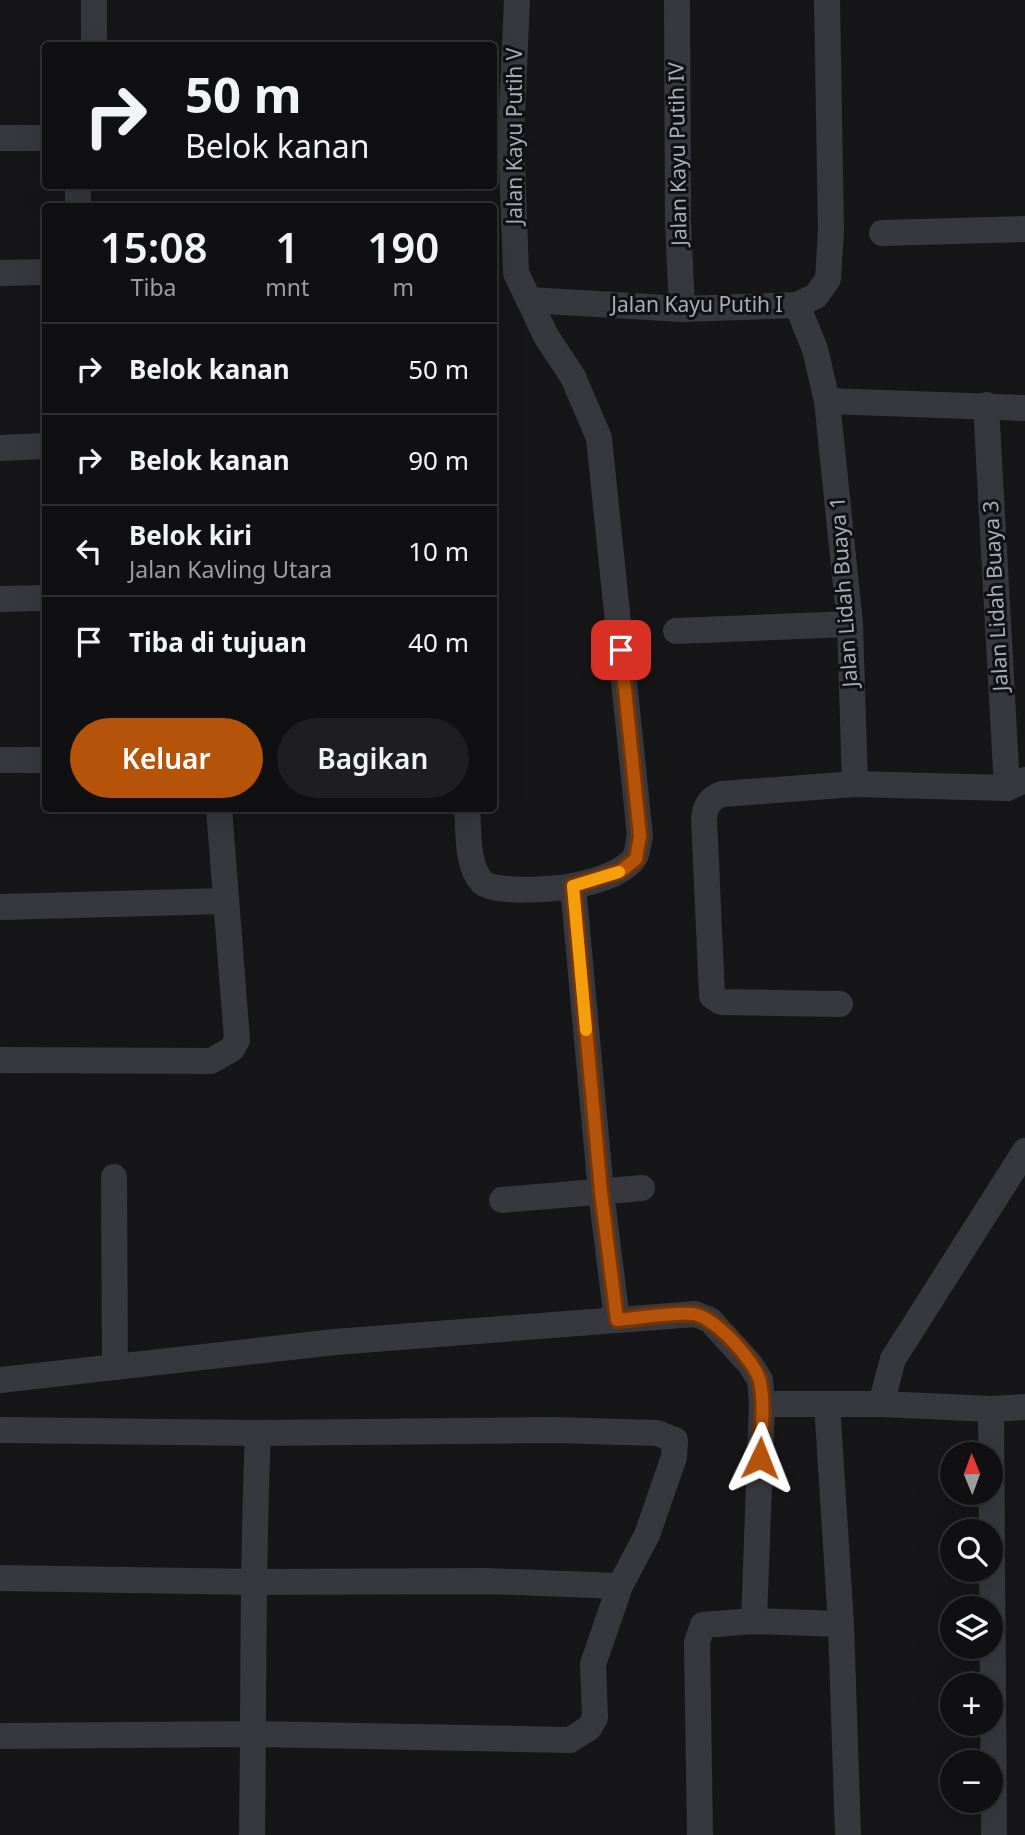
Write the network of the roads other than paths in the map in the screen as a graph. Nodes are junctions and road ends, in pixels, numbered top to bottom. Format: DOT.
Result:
graph roads {
  1 [pos="94,0"];
  2 [pos="517,0"];
  3 [pos="677,0"];
  4 [pos="827,0"];
  5 [pos="93,42"];
  6 [pos="502,135"];
  7 [pos="0,138"];
  8 [pos="42,138"];
  9 [pos="1025,229"];
  10 [pos="882,233"];
  11 [pos="42,272"];
  12 [pos="505,272"];
  13 [pos="0,273"];
  14 [pos="529,300"];
  15 [pos="797,305"];
  16 [pos="682,309"];
  17 [pos="827,401"];
  18 [pos="986,405"];
  19 [pos="1025,408"];
  20 [pos="42,446"];
  21 [pos="0,447"];
  22 [pos="42,598"];
  23 [pos="0,599"];
  24 [pos="850,624"];
  25 [pos="676,631"];
  26 [pos="0,760"];
  27 [pos="42,760"];
  28 [pos="855,783"];
  29 [pos="1016,784"];
  30 [pos="219,812"];
  31 [pos="467,812"];
  32 [pos="573,886"];
  33 [pos="225,901"];
  34 [pos="0,907"];
  35 [pos="840,1004"];
  36 [pos="0,1060"];
  37 [pos="1025,1150"];
  38 [pos="114,1177"];
  39 [pos="642,1188"];
  40 [pos="601,1192"];
  41 [pos="502,1200"];
  42 [pos="617,1320"];
  43 [pos="116,1367"];
  44 [pos="0,1380"];
  45 [pos="762,1404"];
  46 [pos="827,1404"];
  47 [pos="881,1404"];
  48 [pos="1025,1407"];
  49 [pos="991,1409"];
  50 [pos="0,1430"];
  51 [pos="258,1433"];
  52 [pos="0,1578"];
  53 [pos="255,1582"];
  54 [pos="620,1586"];
  55 [pos="754,1621"];
  56 [pos="841,1624"];
  57 [pos="254,1734"];
  58 [pos="0,1736"];
  59 [pos="252,1835"];
  60 [pos="700,1835"];
  61 [pos="849,1835"];
  62 [pos="994,1835"];
  1 -- 5 [label="street"];
  2 -- 6 [label="street, Jalan Kayu Putih V"];
  3 -- 16 [label="street, Jalan Kayu Putih IV"];
  4 -- 15 [label="street, Jalan Kayu Putih I"];
  6 -- 12 [label="street, Jalan Kayu Putih V"];
  7 -- 8 [label="street"];
  9 -- 10 [label="street"];
  11 -- 13 [label="street"];
  12 -- 14 [label="street"];
  14 -- 16 [label="street, Jalan Kayu Putih I"];
  14 -- 32 [label="street"];
  15 -- 16 [label="street, Jalan Kayu Putih I"];
  15 -- 17 [label="street, Jalan Lidah Buaya 1"];
  17 -- 18 [label="street"];
  17 -- 24 [label="street, Jalan Lidah Buaya 1"];
  18 -- 19 [label="street"];
  18 -- 29 [label="street, Jalan Lidah Buaya 3"];
  20 -- 21 [label="street"];
  22 -- 23 [label="street"];
  24 -- 25 [label="street"];
  24 -- 28 [label="street, Jalan Lidah Buaya 1"];
  26 -- 27 [label="street"];
  28 -- 29 [label="street"];
  28 -- 35 [label="street"];
  30 -- 33 [label="street"];
  31 -- 32 [label="street"];
  32 -- 40 [label="street"];
  33 -- 34 [label="street"];
  33 -- 36 [label="street"];
  37 -- 47 [label="street"];
  38 -- 43 [label="street"];
  39 -- 40 [label="street"];
  40 -- 41 [label="street"];
  40 -- 42 [label="street"];
  42 -- 43 [label="street"];
  42 -- 45 [label="street"];
  43 -- 44 [label="street"];
  45 -- 46 [label="street"];
  45 -- 55 [label="street"];
  46 -- 47 [label="street"];
  46 -- 56 [label="street"];
  47 -- 49 [label="street"];
  48 -- 49 [label="street"];
  49 -- 62 [label="street"];
  50 -- 51 [label="street"];
  51 -- 53 [label="street"];
  51 -- 54 [label="street"];
  52 -- 53 [label="street"];
  53 -- 54 [label="street"];
  53 -- 57 [label="street"];
  54 -- 57 [label="street"];
  55 -- 56 [label="street"];
  55 -- 60 [label="street"];
  56 -- 61 [label="street"];
  57 -- 58 [label="street"];
  57 -- 59 [label="street"];
}
